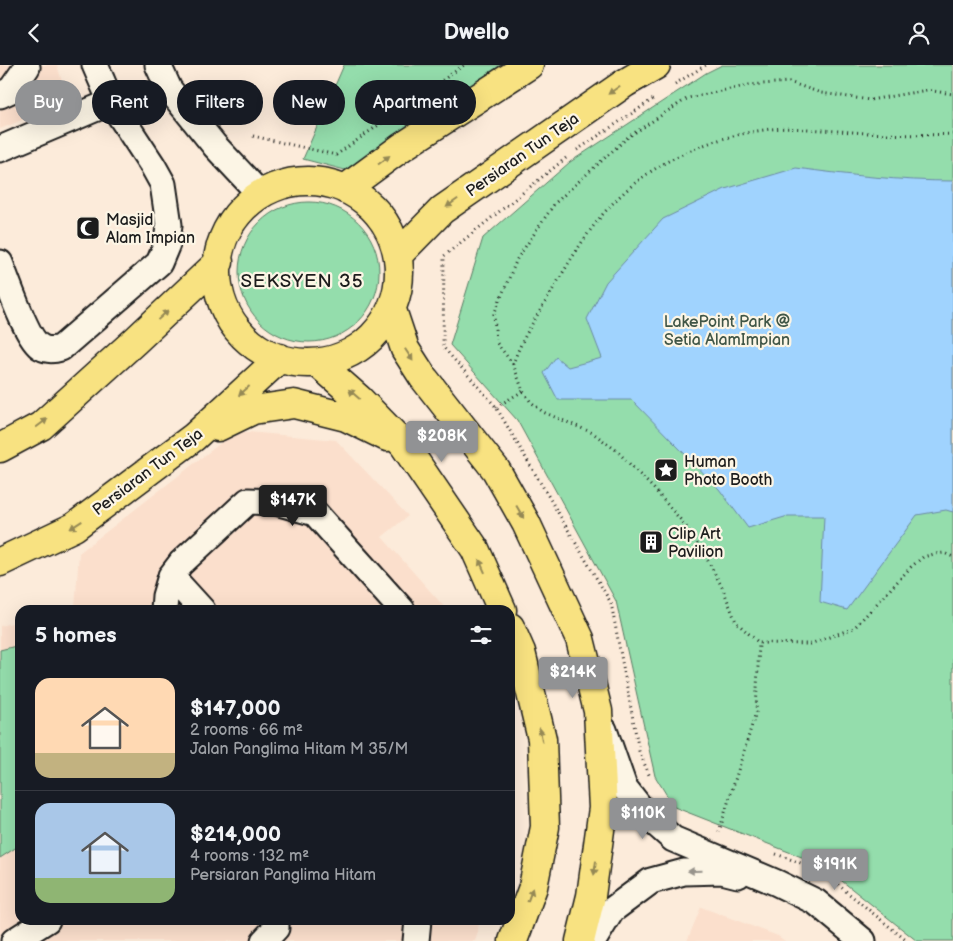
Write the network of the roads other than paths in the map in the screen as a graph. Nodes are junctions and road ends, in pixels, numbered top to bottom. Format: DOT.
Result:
graph roads {
  1 [pos="26,65"];
  2 [pos="95,65"];
  3 [pos="158,65"];
  4 [pos="529,65"];
  5 [pos="664,75"];
  6 [pos="101,80"];
  7 [pos="0,95"];
  8 [pos="92,110"];
  9 [pos="126,125"];
  10 [pos="0,149"];
  11 [pos="345,189"];
  12 [pos="260,194"];
  13 [pos="398,255"];
  14 [pos="219,262"];
  15 [pos="0,263"];
  16 [pos="392,310"];
  17 [pos="280,358"];
  18 [pos="318,363"];
  19 [pos="194,437"];
  20 [pos="404,445"];
  21 [pos="0,448"];
  22 [pos="0,562"];
  23 [pos="171,576"];
  24 [pos="164,605"];
  25 [pos="197,605"];
  26 [pos="398,605"];
  27 [pos="500,605"];
  28 [pos="515,638"];
  29 [pos="598,711"];
  30 [pos="777,883"];
  31 [pos="39,925"];
  32 [pos="276,925"];
  33 [pos="418,925"];
  34 [pos="14,941"];
  35 [pos="264,941"];
  36 [pos="416,941"];
  37 [pos="513,941"];
  38 [pos="580,941"];
  39 [pos="593,941"];
  40 [pos="863,941"];
  1 -- 7 [label="street"];
  2 -- 6 [label="street"];
  3 -- 12 [label="street"];
  11 -- 4 [label="main road, one-way"];
  5 -- 13 [label="main road, Persiaran Tun Teja, one-way"];
  8 -- 10 [label="street"];
  9 -- 15 [label="street"];
  11 -- 12 [label="main road"];
  11 -- 13 [label="main road"];
  12 -- 14 [label="main road"];
  13 -- 16 [label="main road"];
  14 -- 17 [label="main road"];
  21 -- 14 [label="main road, one-way"];
  16 -- 18 [label="main road"];
  16 -- 29 [label="main road, one-way"];
  17 -- 18 [label="main road"];
  17 -- 19 [label="main road, Persiaran Tun Teja, one-way"];
  20 -- 18 [label="main road, one-way"];
  19 -- 20 [label="main road"];
  19 -- 22 [label="main road, Persiaran Tun Teja, one-way"];
  27 -- 20 [label="main road, one-way"];
  23 -- 24 [label="street"];
  23 -- 25 [label="street"];
  23 -- 26 [label="street"];
  37 -- 28 [label="main road, one-way"];
  29 -- 30 [label="street"];
  29 -- 38 [label="main road, one-way"];
  30 -- 39 [label="street, one-way"];
  30 -- 40 [label="street"];
  31 -- 34 [label="street"];
  32 -- 35 [label="street"];
  33 -- 36 [label="street"];
}
